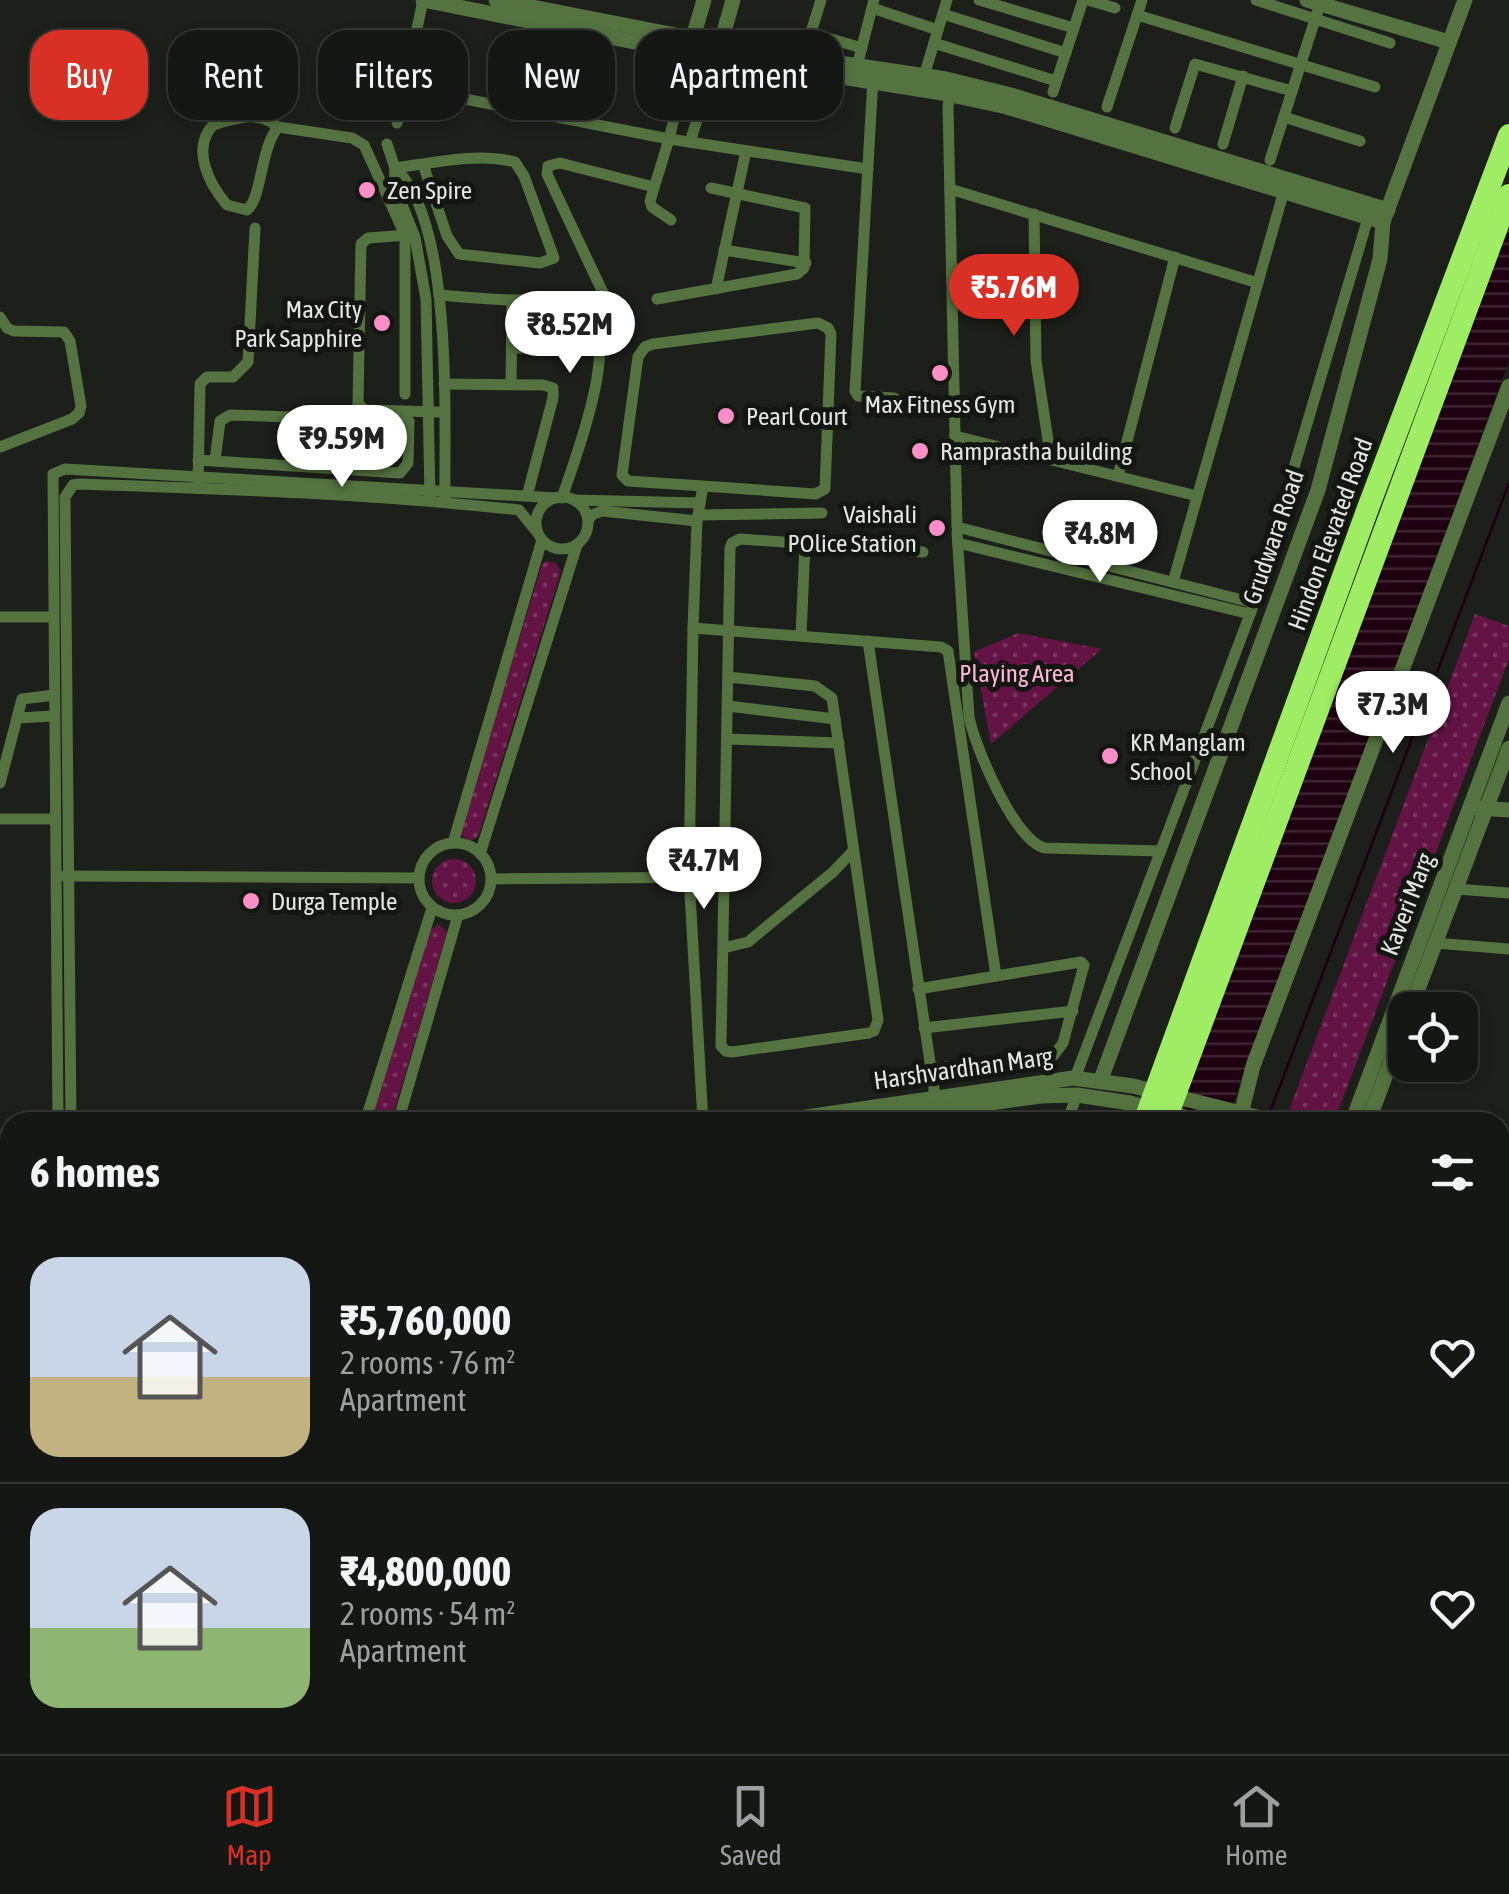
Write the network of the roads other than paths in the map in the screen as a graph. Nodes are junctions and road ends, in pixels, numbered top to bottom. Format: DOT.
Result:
graph roads {
  1 [pos="423,0"];
  2 [pos="704,0"];
  3 [pos="733,0"];
  4 [pos="802,0"];
  5 [pos="947,0"];
  6 [pos="978,0"];
  7 [pos="1085,0"];
  8 [pos="1142,0"];
  9 [pos="1256,0"];
  10 [pos="1465,0"];
  11 [pos="820,2"];
  12 [pos="873,4"];
  13 [pos="505,5"];
  14 [pos="1314,7"];
  15 [pos="1114,8"];
  16 [pos="943,14"];
  17 [pos="1137,14"];
  18 [pos="1074,28"];
  19 [pos="416,30"];
  20 [pos="695,30"];
  21 [pos="724,30"];
  22 [pos="811,30"];
  23 [pos="938,30"];
  24 [pos="635,33"];
  25 [pos="1449,42"];
  26 [pos="843,43"];
  27 [pos="934,43"];
  28 [pos="1390,43"];
  29 [pos="862,48"];
  30 [pos="1066,53"];
  31 [pos="1301,64"];
  32 [pos="843,67"];
  33 [pos="843,68"];
  34 [pos="868,72"];
  35 [pos="924,76"];
  36 [pos="1243,76"];
  37 [pos="1375,87"];
  38 [pos="952,88"];
  39 [pos="1292,91"];
  40 [pos="468,100"];
  41 [pos="1106,107"];
  42 [pos="1284,117"];
  43 [pos="673,120"];
  44 [pos="697,120"];
  45 [pos="278,127"];
  46 [pos="1174,128"];
  47 [pos="1509,135"];
  48 [pos="669,139"];
  49 [pos="1360,141"];
  50 [pos="690,142"];
  51 [pos="388,144"];
  52 [pos="1223,144"];
  53 [pos="746,150"];
  54 [pos="1270,160"];
  55 [pos="423,164"];
  56 [pos="395,168"];
  57 [pos="868,169"];
  58 [pos="1285,187"];
  59 [pos="654,188"];
  60 [pos="711,188"];
  61 [pos="950,188"];
  62 [pos="736,194"];
  63 [pos="1509,196"];
  64 [pos="1034,214"];
  65 [pos="1380,217"];
  66 [pos="672,220"];
  67 [pos="255,228"];
  68 [pos="415,235"];
  69 [pos="724,250"];
  70 [pos="1176,258"];
  71 [pos="806,263"];
  72 [pos="1258,283"];
  73 [pos="716,288"];
  74 [pos="439,295"];
  75 [pos="657,299"];
  76 [pos="512,300"];
  77 [pos="613,314"];
  78 [pos="0,317"];
  79 [pos="512,348"];
  80 [pos="601,349"];
  81 [pos="444,384"];
  82 [pos="511,384"];
  83 [pos="1509,386"];
  84 [pos="405,394"];
  85 [pos="894,398"];
  86 [pos="437,412"];
  87 [pos="955,436"];
  88 [pos="0,447"];
  89 [pos="198,460"];
  90 [pos="1052,460"];
  91 [pos="215,461"];
  92 [pos="1118,476"];
  93 [pos="198,483"];
  94 [pos="703,486"];
  95 [pos="430,496"];
  96 [pos="526,496"];
  97 [pos="1197,496"];
  98 [pos="445,497"];
  99 [pos="564,498"];
  100 [pos="698,513"];
  101 [pos="822,513"];
  102 [pos="588,521"];
  103 [pos="540,536"];
  104 [pos="805,544"];
  105 [pos="576,545"];
  106 [pos="923,552"];
  107 [pos="1173,582"];
  108 [pos="59,600"];
  109 [pos="1252,608"];
  110 [pos="0,617"];
  111 [pos="53,617"];
  112 [pos="692,628"];
  113 [pos="729,630"];
  114 [pos="801,636"];
  115 [pos="868,641"];
  116 [pos="728,677"];
  117 [pos="54,695"];
  118 [pos="1509,703"];
  119 [pos="728,706"];
  120 [pos="54,716"];
  121 [pos="17,718"];
  122 [pos="836,719"];
  123 [pos="727,739"];
  124 [pos="838,743"];
  125 [pos="1509,748"];
  126 [pos="0,782"];
  127 [pos="1494,788"];
  128 [pos="1478,808"];
  129 [pos="1509,810"];
  130 [pos="0,819"];
  131 [pos="55,819"];
  132 [pos="453,844"];
  133 [pos="853,851"];
  134 [pos="1160,851"];
  135 [pos="480,854"];
  136 [pos="62,876"];
  137 [pos="689,876"];
  138 [pos="726,877"];
  139 [pos="420,878"];
  140 [pos="490,880"];
  141 [pos="1456,889"];
  142 [pos="1509,894"];
  143 [pos="432,908"];
  144 [pos="458,916"];
  145 [pos="1435,944"];
  146 [pos="723,948"];
  147 [pos="1509,949"];
  148 [pos="996,976"];
  149 [pos="918,988"];
  150 [pos="1417,992"];
  151 [pos="1073,1011"];
  152 [pos="924,1028"];
  153 [pos="930,1069"];
  154 [pos="1388,1070"];
  155 [pos="1100,1082"];
  156 [pos="1076,1087"];
  157 [pos="936,1096"];
  158 [pos="58,1112"];
  159 [pos="71,1112"];
  160 [pos="368,1112"];
  161 [pos="401,1112"];
  162 [pos="702,1112"];
  163 [pos="835,1112"];
  164 [pos="925,1112"];
  165 [pos="1070,1112"];
  166 [pos="1148,1112"];
  167 [pos="1166,1112"];
  168 [pos="1169,1112"];
  169 [pos="1235,1112"];
  170 [pos="1243,1112"];
  171 [pos="1356,1112"];
  172 [pos="1372,1112"];
  1 -- 13 [label="street"];
  1 -- 19 [label="street"];
  2 -- 20 [label="street"];
  3 -- 21 [label="street"];
  4 -- 11 [label="street"];
  5 -- 16 [label="street"];
  6 -- 18 [label="street"];
  7 -- 15 [label="street"];
  7 -- 18 [label="street"];
  8 -- 17 [label="street"];
  9 -- 14 [label="street"];
  10 -- 25 [label="street, Grudwara Road"];
  11 -- 22 [label="street"];
  12 -- 23 [label="street"];
  12 -- 29 [label="street"];
  13 -- 24 [label="street"];
  14 -- 25 [label="street"];
  14 -- 28 [label="street"];
  14 -- 31 [label="street"];
  16 -- 23 [label="street"];
  16 -- 30 [label="street"];
  17 -- 31 [label="street"];
  17 -- 41 [label="street"];
  18 -- 30 [label="street"];
  23 -- 27 [label="street"];
  25 -- 65 [label="street, Grudwara Road"];
  26 -- 29 [label="street"];
  27 -- 30 [label="street"];
  27 -- 35 [label="street"];
  29 -- 34 [label="street"];
  31 -- 37 [label="street"];
  31 -- 39 [label="street"];
  32 -- 34 [label="street"];
  33 -- 34 [label="street"];
  34 -- 35 [label="street"];
  34 -- 38 [label="street"];
  34 -- 57 [label="street"];
  35 -- 38 [label="street"];
  36 -- 39 [label="street"];
  36 -- 46 [label="street"];
  36 -- 52 [label="street"];
  38 -- 58 [label="street"];
  38 -- 61 [label="street"];
  39 -- 42 [label="street"];
  40 -- 48 [label="street"];
  42 -- 49 [label="street"];
  42 -- 54 [label="street"];
  43 -- 48 [label="street"];
  44 -- 50 [label="street"];
  45 -- 45 [label="street"];
  45 -- 68 [label="street"];
  47 -- 166 [label="highway, Hindon Elevated Road, bridge"];
  48 -- 50 [label="street"];
  48 -- 59 [label="street"];
  50 -- 53 [label="street"];
  51 -- 56 [label="street"];
  53 -- 57 [label="street"];
  53 -- 62 [label="street"];
  55 -- 55 [label="street"];
  55 -- 56 [label="street"];
  56 -- 68 [label="street"];
  57 -- 85 [label="street"];
  58 -- 65 [label="street"];
  58 -- 72 [label="street"];
  59 -- 66 [label="street"];
  59 -- 77 [label="street"];
  60 -- 62 [label="street"];
  61 -- 64 [label="street"];
  61 -- 87 [label="street"];
  62 -- 69 [label="street"];
  62 -- 71 [label="street"];
  63 -- 168 [label="highway, Hindon Elevated Road, bridge"];
  64 -- 70 [label="street"];
  64 -- 90 [label="street"];
  65 -- 109 [label="street"];
  65 -- 155 [label="street, Grudwara Road"];
  67 -- 89 [label="street"];
  68 -- 74 [label="street"];
  68 -- 84 [label="street"];
  68 -- 86 [label="street"];
  68 -- 86 [label="street"];
  69 -- 71 [label="street"];
  69 -- 73 [label="street"];
  70 -- 72 [label="street"];
  70 -- 92 [label="street"];
  71 -- 73 [label="street"];
  72 -- 97 [label="street"];
  73 -- 75 [label="street"];
  74 -- 76 [label="street"];
  74 -- 81 [label="street"];
  76 -- 79 [label="street"];
  76 -- 80 [label="street"];
  78 -- 88 [label="street"];
  79 -- 80 [label="street"];
  79 -- 82 [label="street"];
  80 -- 99 [label="street"];
  81 -- 82 [label="street"];
  81 -- 86 [label="street"];
  82 -- 96 [label="street"];
  83 -- 170 [label="street"];
  86 -- 95 [label="street"];
  86 -- 98 [label="street"];
  87 -- 90 [label="street"];
  87 -- 107 [label="street"];
  89 -- 91 [label="street"];
  89 -- 93 [label="street"];
  90 -- 92 [label="street"];
  91 -- 91 [label="street"];
  92 -- 97 [label="street"];
  93 -- 95 [label="street"];
  93 -- 108 [label="street"];
  93 -- 108 [label="street"];
  94 -- 94 [label="street"];
  94 -- 100 [label="street"];
  95 -- 98 [label="street"];
  96 -- 98 [label="street"];
  96 -- 99 [label="street"];
  97 -- 107 [label="street"];
  98 -- 103 [label="street"];
  99 -- 100 [label="street"];
  99 -- 102 [label="street"];
  99 -- 103 [label="street"];
  100 -- 101 [label="street"];
  100 -- 102 [label="street"];
  100 -- 112 [label="street"];
  102 -- 105 [label="street"];
  103 -- 105 [label="street"];
  103 -- 132 [label="street"];
  104 -- 106 [label="street"];
  104 -- 113 [label="street"];
  104 -- 114 [label="street"];
  105 -- 135 [label="street"];
  107 -- 109 [label="street"];
  108 -- 111 [label="street"];
  108 -- 136 [label="street"];
  109 -- 134 [label="street"];
  109 -- 134 [label="street"];
  110 -- 111 [label="street"];
  111 -- 117 [label="street"];
  112 -- 113 [label="street"];
  112 -- 137 [label="street"];
  113 -- 114 [label="street"];
  113 -- 116 [label="street"];
  114 -- 115 [label="street"];
  115 -- 148 [label="street"];
  115 -- 149 [label="street"];
  116 -- 119 [label="street"];
  116 -- 122 [label="street"];
  117 -- 120 [label="street"];
  117 -- 121 [label="street"];
  118 -- 127 [label="street, Kaveri Marg"];
  119 -- 122 [label="street"];
  119 -- 123 [label="street"];
  120 -- 121 [label="street"];
  120 -- 131 [label="street"];
  121 -- 126 [label="street"];
  122 -- 124 [label="street"];
  123 -- 124 [label="street"];
  123 -- 138 [label="street"];
  124 -- 133 [label="street"];
  125 -- 127 [label="street, Kaveri Marg"];
  127 -- 128 [label="street, Kaveri Marg"];
  128 -- 129 [label="street"];
  128 -- 141 [label="street, Kaveri Marg"];
  128 -- 171 [label="street, Kaveri Marg"];
  130 -- 131 [label="street"];
  131 -- 136 [label="street"];
  132 -- 135 [label="street"];
  132 -- 139 [label="street"];
  133 -- 146 [label="street"];
  133 -- 146 [label="street"];
  134 -- 156 [label="street"];
  135 -- 140 [label="street"];
  136 -- 139 [label="street"];
  136 -- 158 [label="street"];
  136 -- 159 [label="street"];
  137 -- 138 [label="street"];
  137 -- 140 [label="street"];
  137 -- 162 [label="street"];
  138 -- 146 [label="street"];
  139 -- 143 [label="street"];
  140 -- 144 [label="street"];
  141 -- 142 [label="street"];
  141 -- 145 [label="street, Kaveri Marg"];
  143 -- 144 [label="street"];
  143 -- 160 [label="street"];
  144 -- 161 [label="street"];
  145 -- 147 [label="street"];
  145 -- 150 [label="street, Kaveri Marg"];
  148 -- 149 [label="street"];
  148 -- 151 [label="street"];
  149 -- 152 [label="street"];
  151 -- 152 [label="street"];
  151 -- 153 [label="street"];
  152 -- 153 [label="street"];
  153 -- 157 [label="street"];
  154 -- 172 [label="street"];
  155 -- 156 [label="street, Harshvardhan Marg"];
  155 -- 169 [label="street, Harshvardhan Marg, bridge"];
  156 -- 157 [label="street, Harshvardhan Marg"];
  156 -- 164 [label="street, Harshvardhan Marg"];
  156 -- 165 [label="street"];
  156 -- 167 [label="street, Harshvardhan Marg, bridge"];
  157 -- 163 [label="street, Harshvardhan Marg"];
}
